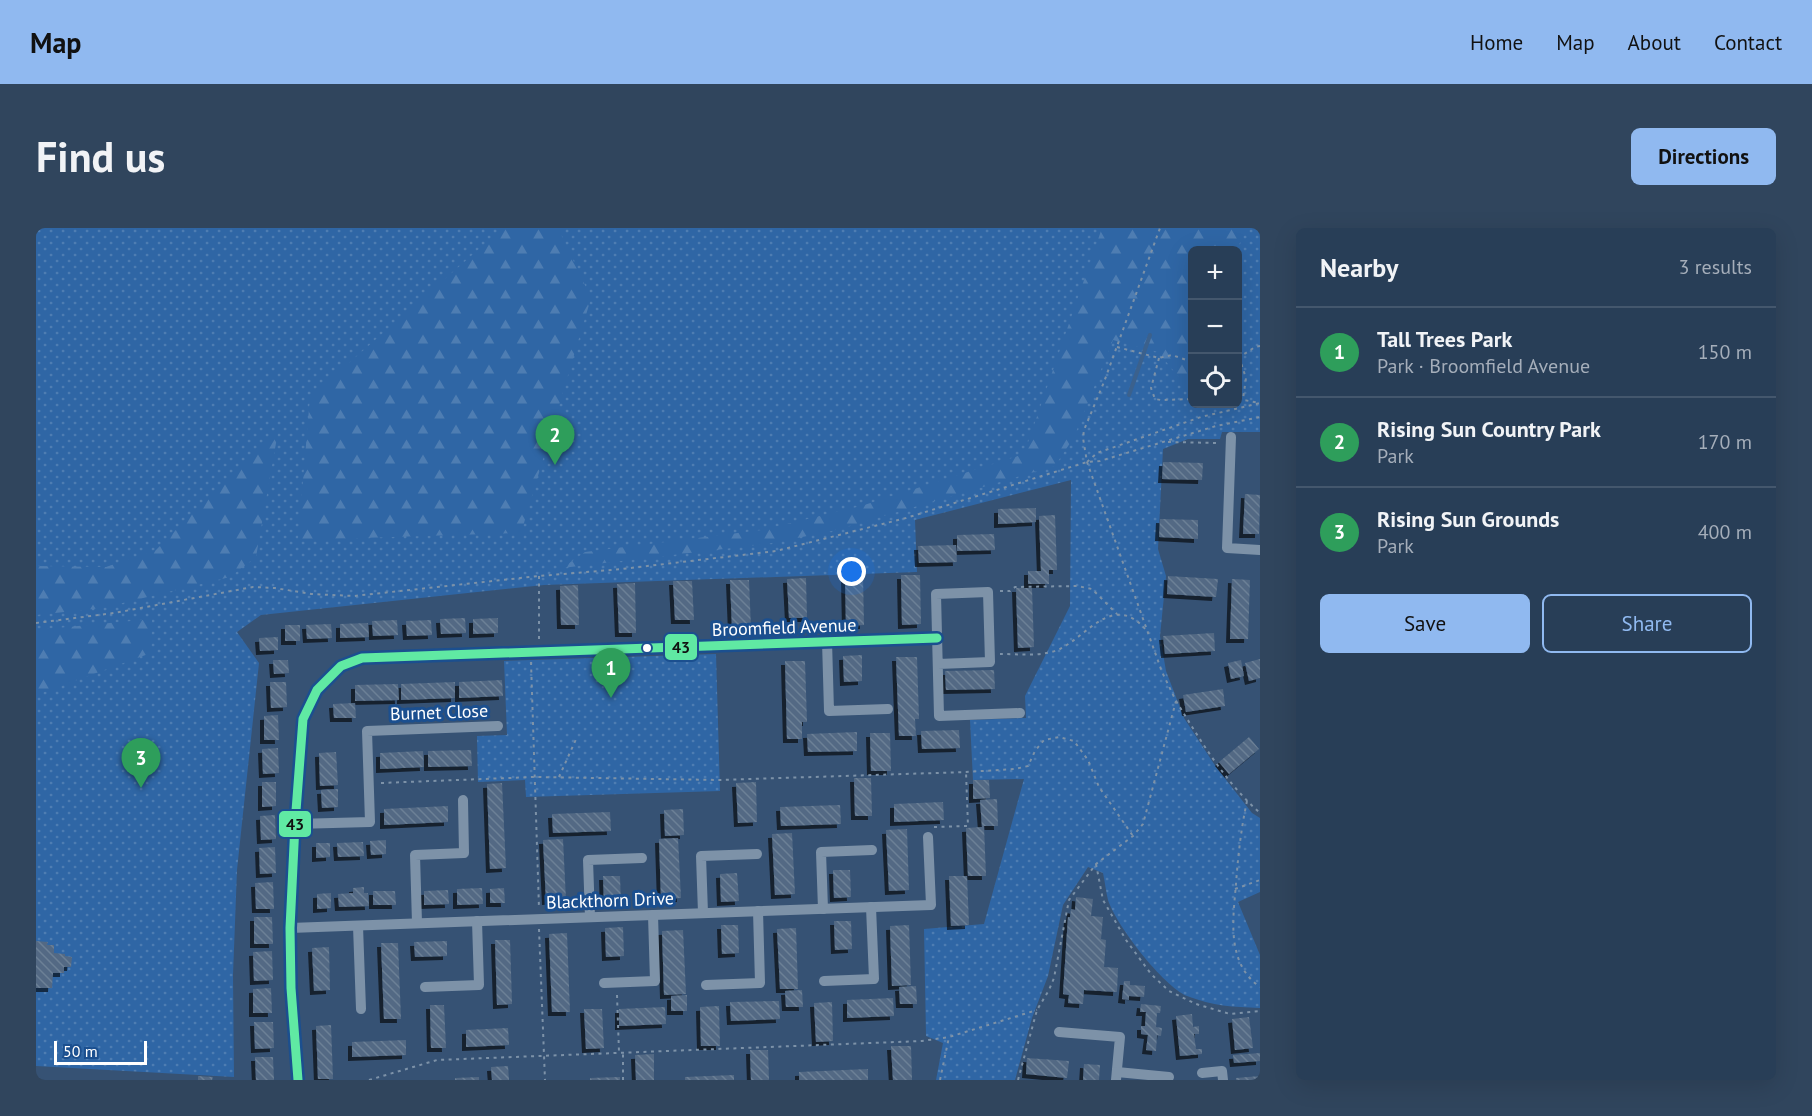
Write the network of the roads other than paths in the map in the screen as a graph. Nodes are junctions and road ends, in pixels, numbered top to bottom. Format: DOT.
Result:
graph roads {
  1 [pos="1231,440"];
  2 [pos="1260,550"];
  3 [pos="937,638"];
  4 [pos="827,641"];
  5 [pos="938,664"];
  6 [pos="888,709"];
  7 [pos="1020,713"];
  8 [pos="498,726"];
  9 [pos="463,800"];
  10 [pos="295,824"];
  11 [pos="928,837"];
  12 [pos="872,850"];
  13 [pos="757,854"];
  14 [pos="642,858"];
  15 [pos="871,907"];
  16 [pos="823,909"];
  17 [pos="758,911"];
  18 [pos="703,913"];
  19 [pos="653,915"];
  20 [pos="590,917"];
  21 [pos="477,921"];
  22 [pos="417,924"];
  23 [pos="358,926"];
  24 [pos="290,928"];
  25 [pos="824,981"];
  26 [pos="604,983"];
  27 [pos="706,985"];
  28 [pos="425,987"];
  29 [pos="361,1009"];
  30 [pos="1059,1032"];
  31 [pos="1202,1073"];
  32 [pos="1117,1076"];
  33 [pos="1169,1077"];
  34 [pos="298,1080"];
  35 [pos="1223,1080"];
  1 -- 2 [label="street"];
  3 -- 4 [label="street, Broomfield Avenue"];
  3 -- 5 [label="street"];
  3 -- 5 [label="street"];
  4 -- 6 [label="street"];
  4 -- 10 [label="street, Broomfield Avenue"];
  5 -- 7 [label="street"];
  8 -- 10 [label="street, Burnet Close"];
  9 -- 22 [label="street"];
  10 -- 24 [label="street, Broomfield Avenue"];
  11 -- 15 [label="street, Blackthorn Drive"];
  12 -- 16 [label="street"];
  13 -- 18 [label="street"];
  14 -- 20 [label="street"];
  15 -- 16 [label="street, Blackthorn Drive"];
  15 -- 25 [label="street"];
  16 -- 17 [label="street, Blackthorn Drive"];
  17 -- 18 [label="street, Blackthorn Drive"];
  17 -- 27 [label="street"];
  18 -- 19 [label="street, Blackthorn Drive"];
  19 -- 20 [label="street, Blackthorn Drive"];
  19 -- 26 [label="street"];
  20 -- 21 [label="street, Blackthorn Drive"];
  21 -- 22 [label="street, Blackthorn Drive"];
  21 -- 28 [label="street"];
  22 -- 23 [label="street, Blackthorn Drive"];
  23 -- 24 [label="street, Blackthorn Drive"];
  23 -- 29 [label="street"];
  24 -- 34 [label="street, Broomfield Avenue"];
  30 -- 32 [label="street"];
  31 -- 35 [label="street"];
  32 -- 33 [label="street"];
}
